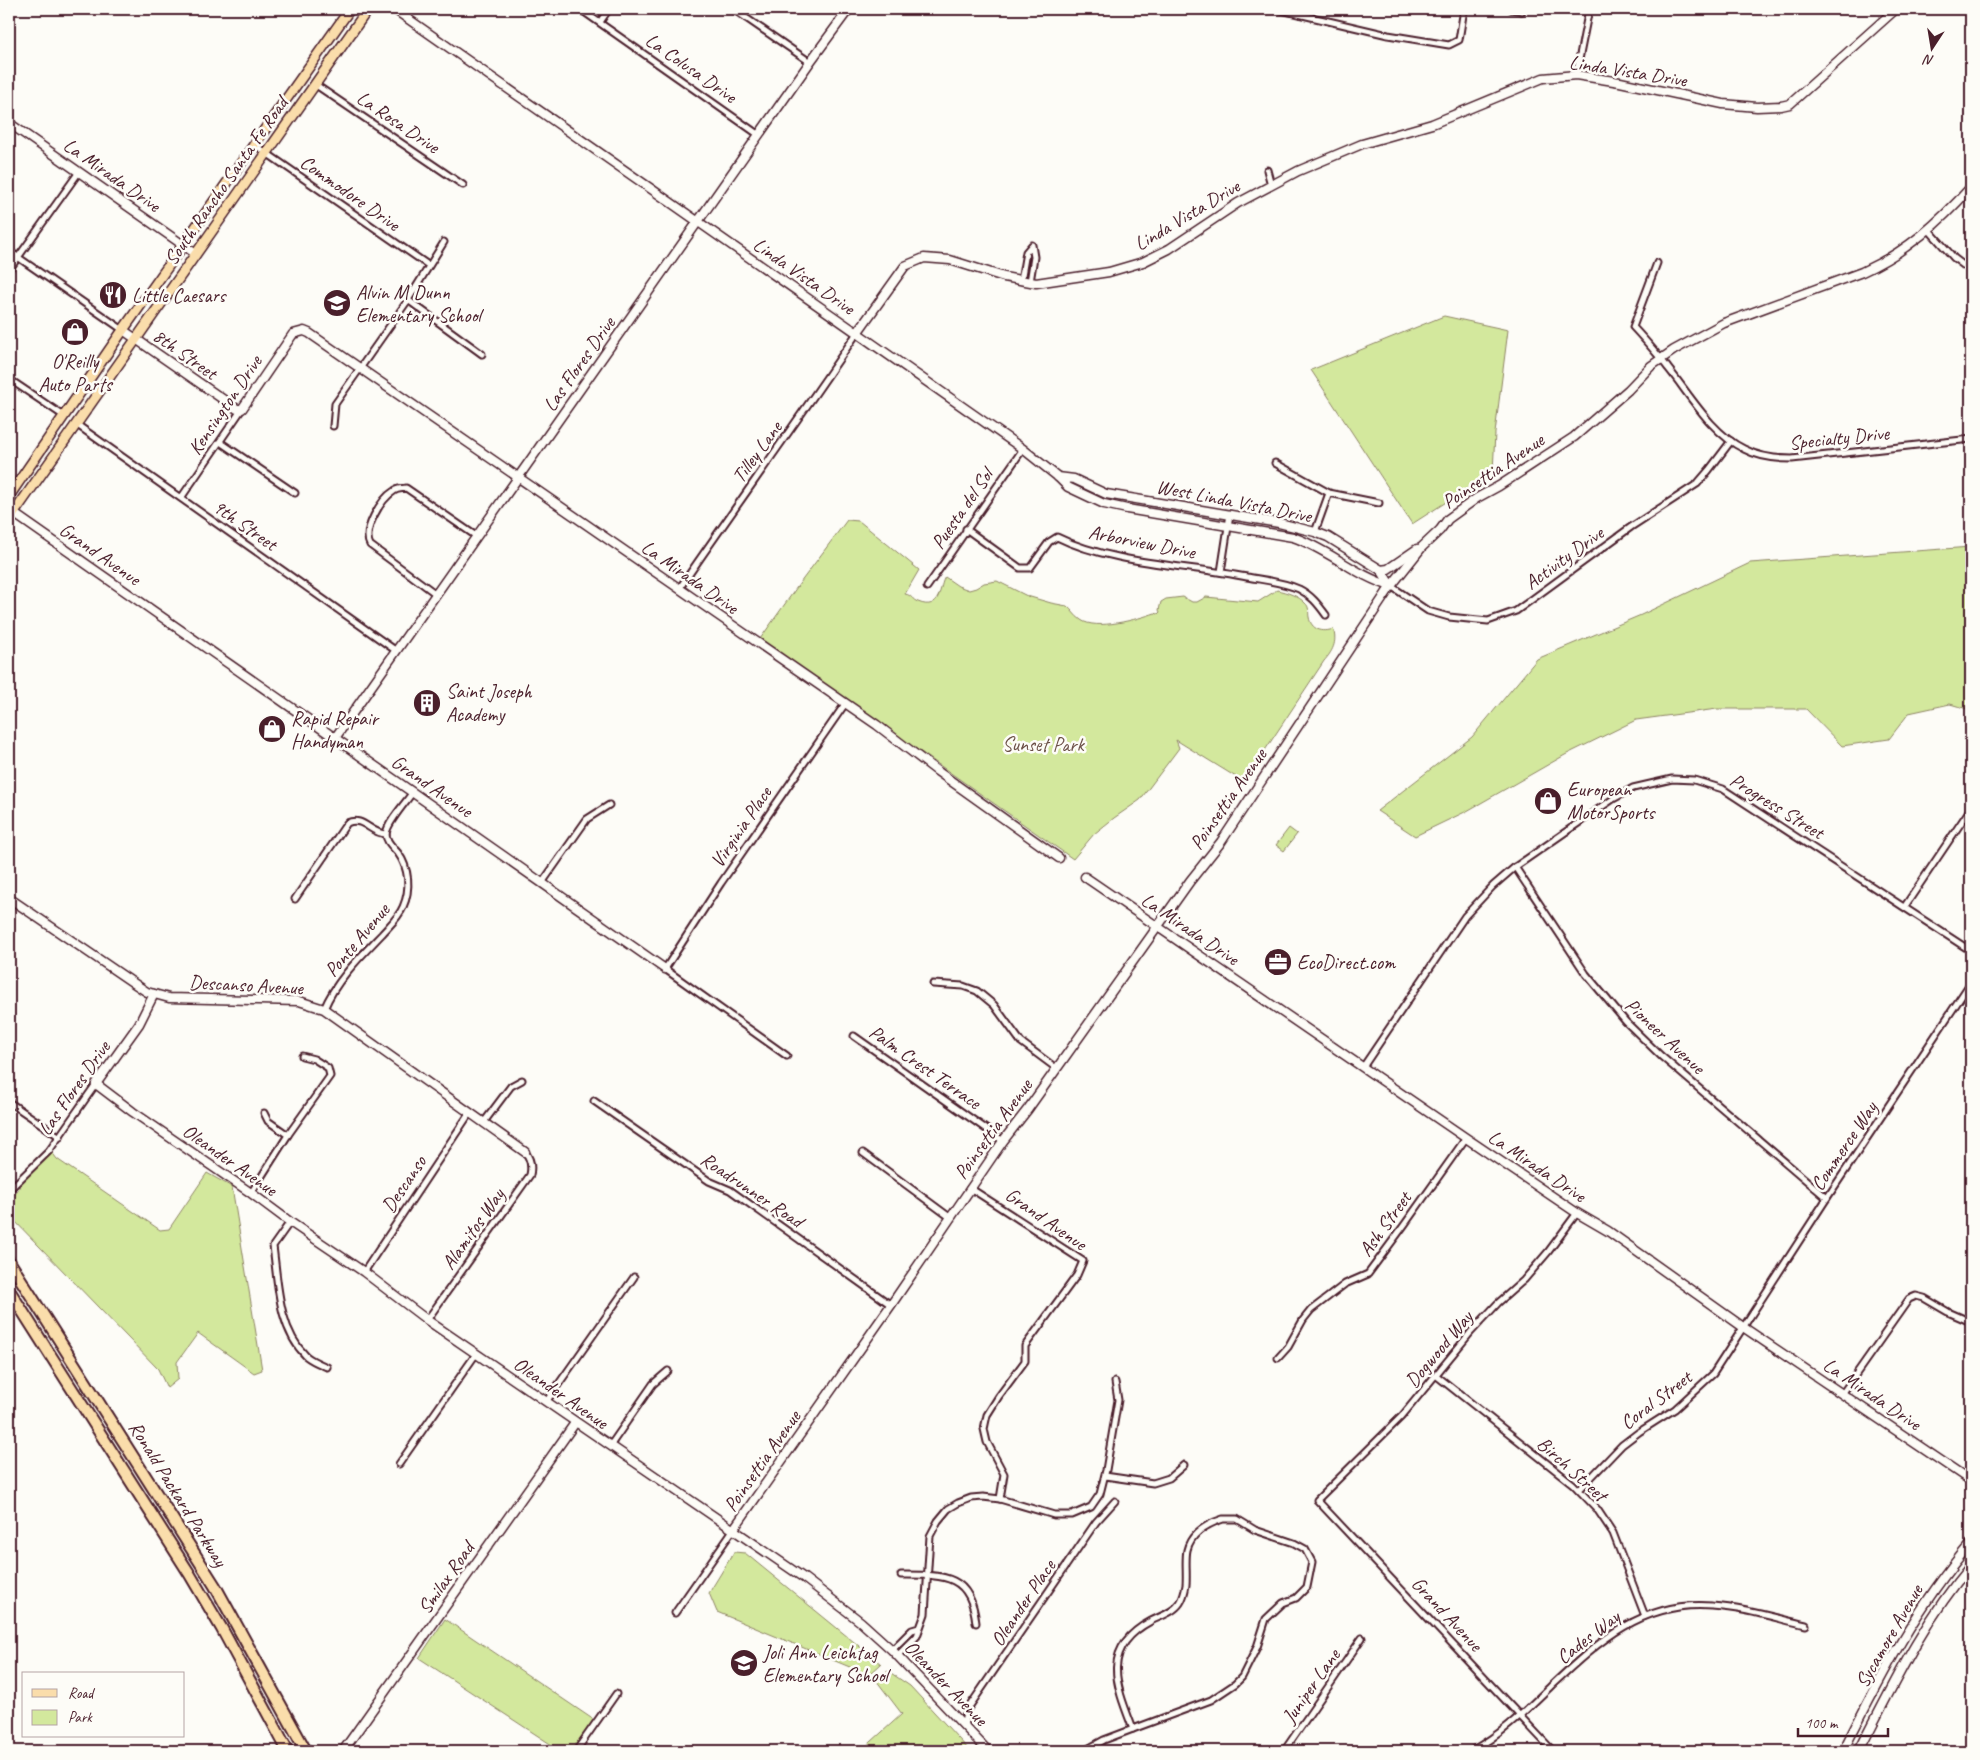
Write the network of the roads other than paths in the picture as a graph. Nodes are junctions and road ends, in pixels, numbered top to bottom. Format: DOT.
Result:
graph roads {
  1 [pos="350,9"];
  2 [pos="368,9"];
  3 [pos="394,9"];
  4 [pos="580,9"];
  5 [pos="610,9"];
  6 [pos="733,9"];
  7 [pos="849,9"];
  8 [pos="1277,9"];
  9 [pos="1464,9"];
  10 [pos="1511,9"];
  11 [pos="1522,9"];
  12 [pos="1589,9"];
  13 [pos="1896,9"];
  14 [pos="600,22"];
  15 [pos="810,62"];
  16 [pos="1576,75"];
  17 [pos="316,85"];
  18 [pos="9,123"];
  19 [pos="759,135"];
  20 [pos="255,145"];
  21 [pos="267,154"];
  22 [pos="1267,170"];
  23 [pos="79,172"];
  24 [pos="463,185"];
  25 [pos="1271,185"];
  26 [pos="1971,187"];
  27 [pos="698,222"];
  28 [pos="1929,230"];
  29 [pos="444,242"];
  30 [pos="184,245"];
  31 [pos="9,251"];
  32 [pos="196,254"];
  33 [pos="18,257"];
  34 [pos="1657,263"];
  35 [pos="428,265"];
  36 [pos="9,270"];
  37 [pos="1971,271"];
  38 [pos="1021,281"];
  39 [pos="1030,282"];
  40 [pos="408,300"];
  41 [pos="123,330"];
  42 [pos="298,332"];
  43 [pos="857,333"];
  44 [pos="135,339"];
  45 [pos="482,354"];
  46 [pos="1661,359"];
  47 [pos="360,368"];
  48 [pos="9,379"];
  49 [pos="242,409"];
  50 [pos="64,416"];
  51 [pos="76,424"];
  52 [pos="333,426"];
  53 [pos="1971,439"];
  54 [pos="1731,441"];
  55 [pos="220,442"];
  56 [pos="1023,449"];
  57 [pos="1275,463"];
  58 [pos="1058,476"];
  59 [pos="518,478"];
  60 [pos="295,493"];
  61 [pos="1329,493"];
  62 [pos="9,496"];
  63 [pos="181,498"];
  64 [pos="1379,503"];
  65 [pos="10,514"];
  66 [pos="1230,514"];
  67 [pos="1227,526"];
  68 [pos="966,529"];
  69 [pos="1314,532"];
  70 [pos="476,536"];
  71 [pos="1422,547"];
  72 [pos="1381,570"];
  73 [pos="1221,572"];
  74 [pos="1391,586"];
  75 [pos="927,587"];
  76 [pos="679,589"];
  77 [pos="436,594"];
  78 [pos="1326,615"];
  79 [pos="395,650"];
  80 [pos="845,704"];
  81 [pos="335,738"];
  82 [pos="413,792"];
  83 [pos="609,805"];
  84 [pos="1971,808"];
  85 [pos="386,834"];
  86 [pos="1059,858"];
  87 [pos="1515,867"];
  88 [pos="1085,877"];
  89 [pos="542,883"];
  90 [pos="9,898"];
  91 [pos="295,898"];
  92 [pos="1905,906"];
  93 [pos="1158,925"];
  94 [pos="1971,951"];
  95 [pos="665,969"];
  96 [pos="1971,982"];
  97 [pos="933,984"];
  98 [pos="154,994"];
  99 [pos="324,1009"];
  100 [pos="854,1036"];
  101 [pos="302,1056"];
  102 [pos="787,1056"];
  103 [pos="1363,1067"];
  104 [pos="1056,1068"];
  105 [pos="522,1080"];
  106 [pos="96,1084"];
  107 [pos="594,1101"];
  108 [pos="9,1102"];
  109 [pos="264,1113"];
  110 [pos="469,1114"];
  111 [pos="484,1122"];
  112 [pos="288,1135"];
  113 [pos="60,1137"];
  114 [pos="1466,1138"];
  115 [pos="1003,1141"];
  116 [pos="525,1152"];
  117 [pos="863,1153"];
  118 [pos="970,1188"];
  119 [pos="9,1190"];
  120 [pos="251,1192"];
  121 [pos="1827,1198"];
  122 [pos="1577,1212"];
  123 [pos="952,1218"];
  124 [pos="290,1222"];
  125 [pos="9,1261"];
  126 [pos="364,1272"];
  127 [pos="634,1277"];
  128 [pos="9,1290"];
  129 [pos="891,1306"];
  130 [pos="427,1320"];
  131 [pos="1971,1322"];
  132 [pos="1743,1327"];
  133 [pos="476,1354"];
  134 [pos="1278,1358"];
  135 [pos="327,1367"];
  136 [pos="668,1371"];
  137 [pos="1437,1376"];
  138 [pos="1115,1382"];
  139 [pos="1842,1394"];
  140 [pos="546,1402"];
  141 [pos="575,1423"];
  142 [pos="610,1446"];
  143 [pos="399,1464"];
  144 [pos="1184,1466"];
  145 [pos="1105,1476"];
  146 [pos="1971,1481"];
  147 [pos="1579,1490"];
  148 [pos="1000,1499"];
  149 [pos="1317,1500"];
  150 [pos="1115,1501"];
  151 [pos="733,1530"];
  152 [pos="1971,1543"];
  153 [pos="1971,1565"];
  154 [pos="900,1575"];
  155 [pos="928,1575"];
  156 [pos="675,1613"];
  157 [pos="1645,1616"];
  158 [pos="976,1624"];
  159 [pos="1806,1625"];
  160 [pos="1362,1638"];
  161 [pos="894,1653"];
  162 [pos="616,1694"];
  163 [pos="1520,1716"];
  164 [pos="966,1726"];
  165 [pos="1133,1729"];
  166 [pos="288,1751"];
  167 [pos="306,1751"];
  168 [pos="343,1751"];
  169 [pos="576,1751"];
  170 [pos="988,1751"];
  171 [pos="1084,1751"];
  172 [pos="1284,1751"];
  173 [pos="1471,1751"];
  174 [pos="1553,1751"];
  175 [pos="1844,1751"];
  176 [pos="1859,1751"];
  1 -- 20 [label="main road, South Rancho Santa Fe Road"];
  2 -- 17 [label="main road, South Rancho Santa Fe Road"];
  3 -- 27 [label="street, Linda Vista Drive"];
  4 -- 14 [label="street, La Colusa Drive"];
  5 -- 14 [label="street"];
  6 -- 15 [label="street"];
  7 -- 15 [label="street, Las Flores Drive"];
  8 -- 9 [label="street"];
  10 -- 11 [label="street"];
  12 -- 16 [label="street"];
  13 -- 16 [label="street, Linda Vista Drive"];
  14 -- 19 [label="street, La Colusa Drive"];
  15 -- 19 [label="street, Las Flores Drive"];
  16 -- 25 [label="street, Linda Vista Drive"];
  17 -- 21 [label="main road, South Rancho Santa Fe Road"];
  17 -- 24 [label="street, La Rosa Drive"];
  18 -- 23 [label="street, La Mirada Drive"];
  19 -- 27 [label="street, Las Flores Drive"];
  20 -- 21 [label="street, Commodore Drive"];
  20 -- 30 [label="main road, South Rancho Santa Fe Road"];
  21 -- 32 [label="main road, South Rancho Santa Fe Road"];
  21 -- 35 [label="street, Commodore Drive"];
  22 -- 25 [label="street"];
  23 -- 30 [label="street, La Mirada Drive"];
  23 -- 33 [label="street"];
  25 -- 39 [label="street, Linda Vista Drive"];
  26 -- 28 [label="street, Poinsettia Avenue"];
  27 -- 43 [label="street, Linda Vista Drive"];
  27 -- 59 [label="street, Las Flores Drive"];
  28 -- 37 [label="street"];
  28 -- 46 [label="street, Poinsettia Avenue"];
  29 -- 35 [label="street"];
  30 -- 32 [label="street, La Mirada Drive"];
  30 -- 41 [label="main road, South Rancho Santa Fe Road"];
  31 -- 33 [label="street"];
  32 -- 44 [label="main road, South Rancho Santa Fe Road"];
  33 -- 36 [label="street"];
  33 -- 41 [label="street"];
  34 -- 46 [label="street, Specialty Drive"];
  35 -- 40 [label="street"];
  38 -- 39 [label="street, Linda Vista Drive"];
  38 -- 39 [label="street"];
  38 -- 43 [label="street, Linda Vista Drive"];
  40 -- 45 [label="street"];
  40 -- 47 [label="street"];
  41 -- 44 [label="street, 8th Street"];
  41 -- 50 [label="main road, South Rancho Santa Fe Road"];
  42 -- 47 [label="street, La Mirada Drive"];
  42 -- 49 [label="street, Kensington Drive"];
  43 -- 56 [label="street, West Linda Vista Drive"];
  43 -- 76 [label="street, Tilley Lane"];
  44 -- 49 [label="street, 8th Street"];
  44 -- 51 [label="main road, South Rancho Santa Fe Road"];
  46 -- 54 [label="street, Specialty Drive"];
  46 -- 71 [label="street, Poinsettia Avenue"];
  47 -- 52 [label="street"];
  47 -- 59 [label="street, La Mirada Drive"];
  48 -- 50 [label="street"];
  49 -- 55 [label="street, Kensington Drive"];
  50 -- 62 [label="main road, South Rancho Santa Fe Road"];
  51 -- 63 [label="street, 9th Street"];
  51 -- 65 [label="main road, South Rancho Santa Fe Road"];
  53 -- 54 [label="street, Specialty Drive"];
  54 -- 74 [label="street, Activity Drive"];
  55 -- 60 [label="street"];
  55 -- 63 [label="street, Kensington Drive"];
  56 -- 58 [label="street, West Linda Vista Drive"];
  56 -- 68 [label="street, Puesta del Sol"];
  57 -- 61 [label="street"];
  58 -- 66 [label="street, West Linda Vista Drive"];
  58 -- 67 [label="street, West Linda Vista Drive"];
  59 -- 70 [label="street, Las Flores Drive"];
  59 -- 76 [label="street, La Mirada Drive"];
  61 -- 64 [label="street"];
  61 -- 69 [label="street"];
  63 -- 79 [label="street, 9th Street"];
  65 -- 81 [label="street, Grand Avenue"];
  66 -- 67 [label="street, Arborview Drive"];
  66 -- 69 [label="street, West Linda Vista Drive"];
  67 -- 73 [label="street, Arborview Drive"];
  67 -- 74 [label="street, West Linda Vista Drive"];
  68 -- 73 [label="street, Arborview Drive"];
  68 -- 75 [label="street, Puesta del Sol"];
  69 -- 72 [label="street, West Linda Vista Drive"];
  70 -- 77 [label="street, Las Flores Drive"];
  70 -- 77 [label="street"];
  71 -- 72 [label="street"];
  71 -- 74 [label="street, Poinsettia Avenue"];
  72 -- 74 [label="street, West Linda Vista Drive"];
  73 -- 78 [label="street, Arborview Drive"];
  74 -- 93 [label="street, Poinsettia Avenue"];
  76 -- 80 [label="street, La Mirada Drive"];
  77 -- 79 [label="street, Las Flores Drive"];
  79 -- 81 [label="street, Las Flores Drive"];
  80 -- 86 [label="street, La Mirada Drive"];
  80 -- 95 [label="street, Virginia Place"];
  81 -- 82 [label="street, Grand Avenue"];
  82 -- 85 [label="street"];
  82 -- 89 [label="street, Grand Avenue"];
  83 -- 89 [label="street"];
  84 -- 92 [label="street"];
  85 -- 91 [label="street"];
  85 -- 99 [label="street, Ponte Avenue"];
  87 -- 92 [label="street, Progress Street"];
  87 -- 103 [label="street, Progress Street"];
  87 -- 121 [label="street, Pioneer Avenue"];
  88 -- 93 [label="street, La Mirada Drive"];
  89 -- 95 [label="street, Grand Avenue"];
  90 -- 98 [label="street, Descanso Avenue"];
  92 -- 94 [label="street, Progress Street"];
  93 -- 103 [label="street, La Mirada Drive"];
  93 -- 104 [label="street, Poinsettia Avenue"];
  95 -- 102 [label="street, Grand Avenue"];
  96 -- 121 [label="street, Commerce Way"];
  97 -- 104 [label="street"];
  98 -- 99 [label="street, Descanso Avenue"];
  98 -- 106 [label="street, Las Flores Drive"];
  99 -- 110 [label="street, Descanso Avenue"];
  100 -- 115 [label="street, Palm Crest Terrace"];
  101 -- 112 [label="street"];
  103 -- 114 [label="street, La Mirada Drive"];
  104 -- 115 [label="street, Poinsettia Avenue"];
  105 -- 111 [label="street"];
  106 -- 113 [label="street, Las Flores Drive"];
  106 -- 120 [label="street, Oleander Avenue"];
  107 -- 129 [label="street, Roadrunner Road"];
  108 -- 113 [label="street"];
  109 -- 112 [label="street"];
  110 -- 111 [label="street, Descanso Avenue"];
  110 -- 126 [label="street, Descanso"];
  111 -- 116 [label="street, Descanso Avenue"];
  112 -- 120 [label="street"];
  113 -- 119 [label="street, Las Flores Drive"];
  114 -- 122 [label="street, La Mirada Drive"];
  114 -- 134 [label="street, Ash Street"];
  115 -- 118 [label="street, Poinsettia Avenue"];
  116 -- 130 [label="street, Alamitos Way"];
  117 -- 123 [label="street"];
  118 -- 123 [label="street, Poinsettia Avenue"];
  118 -- 148 [label="street, Grand Avenue"];
  120 -- 124 [label="street, Oleander Avenue"];
  121 -- 132 [label="street, Commerce Way"];
  122 -- 132 [label="street, La Mirada Drive"];
  122 -- 137 [label="street, Dogwood Way"];
  123 -- 129 [label="street, Poinsettia Avenue"];
  124 -- 126 [label="street, Oleander Avenue"];
  124 -- 135 [label="street"];
  125 -- 167 [label="highway, Ronald Packard Parkway"];
  126 -- 130 [label="street, Oleander Avenue"];
  127 -- 140 [label="street"];
  128 -- 166 [label="highway, Ronald Packard Parkway"];
  129 -- 151 [label="street, Poinsettia Avenue"];
  130 -- 133 [label="street, Oleander Avenue"];
  131 -- 139 [label="street"];
  132 -- 139 [label="street, La Mirada Drive"];
  132 -- 147 [label="street, Coral Street"];
  133 -- 140 [label="street, Oleander Avenue"];
  133 -- 143 [label="street"];
  136 -- 142 [label="street"];
  137 -- 147 [label="street, Birch Street"];
  137 -- 149 [label="street, Dogwood Way"];
  138 -- 145 [label="street"];
  139 -- 146 [label="street, La Mirada Drive"];
  140 -- 141 [label="street, Oleander Avenue"];
  141 -- 142 [label="street, Oleander Avenue"];
  141 -- 168 [label="street, Smilax Road"];
  142 -- 151 [label="street, Oleander Avenue"];
  144 -- 145 [label="street"];
  145 -- 148 [label="street"];
  147 -- 157 [label="street, Birch Street"];
  148 -- 155 [label="street"];
  149 -- 163 [label="street, Grand Avenue"];
  150 -- 164 [label="street, Oleander Place"];
  151 -- 156 [label="street, Poinsettia Avenue"];
  151 -- 161 [label="street, Oleander Avenue"];
  152 -- 175 [label="street, Sycamore Avenue"];
  153 -- 176 [label="street, Sycamore Avenue"];
  154 -- 155 [label="street"];
  155 -- 158 [label="street"];
  155 -- 161 [label="street"];
  157 -- 159 [label="street, Cades Way"];
  157 -- 163 [label="street, Cades Way"];
  160 -- 172 [label="street, Juniper Lane"];
  161 -- 164 [label="street, Oleander Avenue"];
  162 -- 169 [label="street"];
  163 -- 173 [label="street, Cades Way"];
  163 -- 174 [label="street, Grand Avenue"];
  164 -- 170 [label="street, Oleander Avenue"];
  165 -- 165 [label="street"];
  165 -- 171 [label="street"];
}
